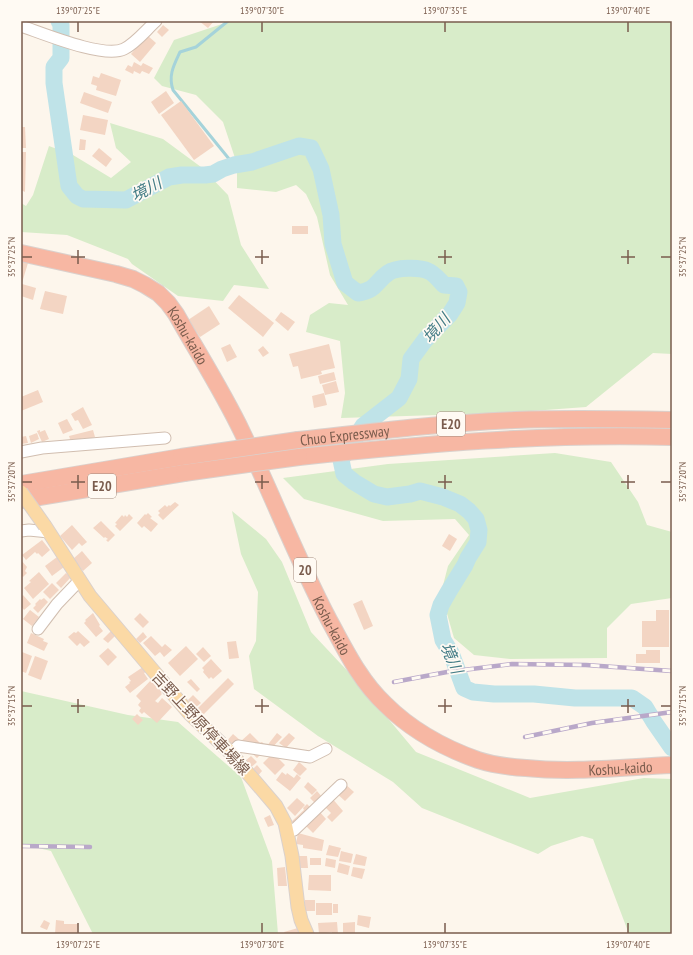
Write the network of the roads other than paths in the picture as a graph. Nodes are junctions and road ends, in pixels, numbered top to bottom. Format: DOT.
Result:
graph roads {
  1 [pos="156,21"];
  2 [pos="21,26"];
  3 [pos="21,253"];
  4 [pos="672,420"];
  5 [pos="672,437"];
  6 [pos="166,438"];
  7 [pos="21,452"];
  8 [pos="21,484"];
  9 [pos="21,492"];
  10 [pos="21,500"];
  11 [pos="47,529"];
  12 [pos="21,531"];
  13 [pos="80,580"];
  14 [pos="38,629"];
  15 [pos="326,749"];
  16 [pos="231,754"];
  17 [pos="671,765"];
  18 [pos="341,785"];
  19 [pos="287,831"];
  20 [pos="307,934"];
  1 -- 2 [label="street"];
  3 -- 17 [label="highway, Koshu-kaido / 20"];
  4 -- 8 [label="highway, Chuo Expressway / E20, bridge"];
  5 -- 10 [label="highway, Chuo Expressway / E20, bridge"];
  6 -- 7 [label="street"];
  9 -- 11 [label="main road, 吉野上野原停車場線, bridge"];
  11 -- 12 [label="street"];
  11 -- 13 [label="main road, 吉野上野原停車場線"];
  13 -- 14 [label="street"];
  13 -- 16 [label="main road, 吉野上野原停車場線"];
  15 -- 16 [label="street"];
  16 -- 19 [label="main road, 吉野上野原停車場線"];
  18 -- 19 [label="street"];
  19 -- 20 [label="main road, 吉野上野原停車場線"];
}
